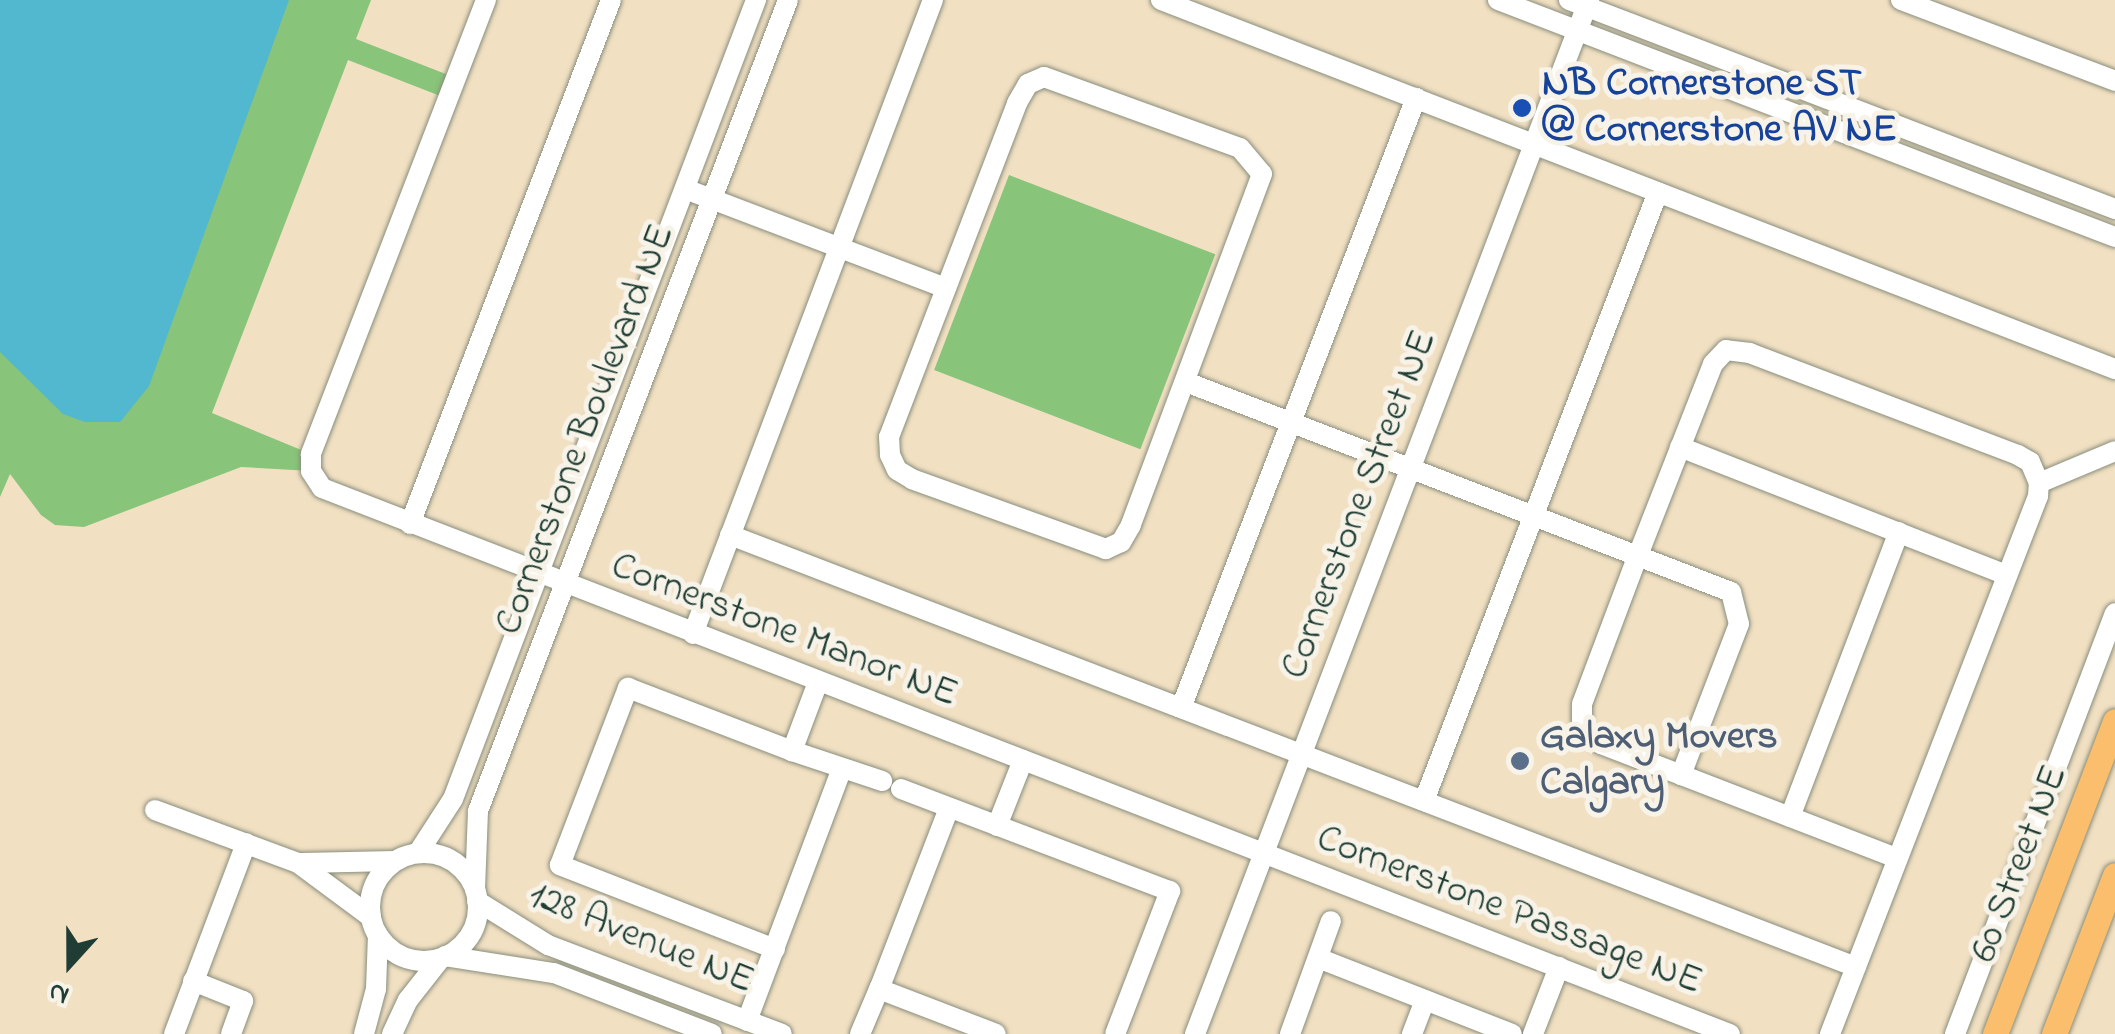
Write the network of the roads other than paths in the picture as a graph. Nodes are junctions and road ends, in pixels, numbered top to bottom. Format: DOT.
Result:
graph roads {
  1 [pos="486,0"];
  2 [pos="611,0"];
  3 [pos="756,0"];
  4 [pos="788,0"];
  5 [pos="933,0"];
  6 [pos="1160,0"];
  7 [pos="1498,0"];
  8 [pos="1901,0"];
  9 [pos="1582,2"];
  10 [pos="1577,31"];
  11 [pos="2115,82"];
  12 [pos="1416,98"];
  13 [pos="1534,144"];
  14 [pos="684,189"];
  15 [pos="1658,192"];
  16 [pos="712,200"];
  17 [pos="2115,210"];
  18 [pos="2115,237"];
  19 [pos="838,248"];
  20 [pos="946,288"];
  21 [pos="2115,369"];
  22 [pos="1186,382"];
  23 [pos="1292,422"];
  24 [pos="1680,447"];
  25 [pos="2115,452"];
  26 [pos="1412,468"];
  27 [pos="2040,483"];
  28 [pos="1533,514"];
  29 [pos="410,524"];
  30 [pos="1899,532"];
  31 [pos="730,536"];
  32 [pos="1638,555"];
  33 [pos="536,572"];
  34 [pos="2007,575"];
  35 [pos="564,584"];
  36 [pos="2115,613"];
  37 [pos="693,634"];
  38 [pos="818,682"];
  39 [pos="1181,708"];
  40 [pos="2115,721"];
  41 [pos="792,751"];
  42 [pos="1302,754"];
  43 [pos="1022,760"];
  44 [pos="841,771"];
  45 [pos="1681,775"];
  46 [pos="1424,801"];
  47 [pos="949,808"];
  48 [pos="155,810"];
  49 [pos="1790,817"];
  50 [pos="997,826"];
  51 [pos="246,843"];
  52 [pos="1264,852"];
  53 [pos="418,853"];
  54 [pos="1897,858"];
  55 [pos="395,861"];
  56 [pos="298,863"];
  57 [pos="2115,875"];
  58 [pos="476,895"];
  59 [pos="1332,921"];
  60 [pos="374,926"];
  61 [pos="775,949"];
  62 [pos="443,957"];
  63 [pos="1318,958"];
  64 [pos="1856,967"];
  65 [pos="1559,968"];
  66 [pos="194,982"];
  67 [pos="880,989"];
  68 [pos="1425,1000"];
  69 [pos="747,1021"];
  70 [pos="1716,1032"];
  71 [pos="174,1034"];
  72 [pos="231,1034"];
  73 [pos="364,1034"];
  74 [pos="392,1034"];
  75 [pos="712,1034"];
  76 [pos="782,1034"];
  77 [pos="860,1034"];
  78 [pos="996,1034"];
  79 [pos="1114,1034"];
  80 [pos="1195,1034"];
  81 [pos="1290,1034"];
  82 [pos="1412,1034"];
  83 [pos="1512,1034"];
  84 [pos="1533,1034"];
  85 [pos="1830,1034"];
  86 [pos="1955,1034"];
  87 [pos="1995,1034"];
  88 [pos="2054,1034"];
  1 -- 29 [label="street, Cornerstone Manor NE"];
  2 -- 29 [label="street"];
  3 -- 14 [label="street, Cornerstone Boulevard NE"];
  4 -- 16 [label="street, Cornerstone Boulevard NE"];
  5 -- 19 [label="street"];
  6 -- 12 [label="street"];
  7 -- 10 [label="street"];
  8 -- 11 [label="street"];
  9 -- 10 [label="street, Cornerstone Street NE"];
  9 -- 17 [label="street"];
  10 -- 13 [label="street, Cornerstone Street NE"];
  10 -- 18 [label="street"];
  12 -- 13 [label="street"];
  12 -- 23 [label="street"];
  13 -- 15 [label="street"];
  13 -- 26 [label="street, Cornerstone Street NE"];
  14 -- 16 [label="street"];
  14 -- 33 [label="street, Cornerstone Boulevard NE"];
  15 -- 21 [label="street"];
  15 -- 28 [label="street"];
  16 -- 19 [label="street"];
  16 -- 35 [label="street, Cornerstone Boulevard NE"];
  19 -- 20 [label="street"];
  19 -- 31 [label="street"];
  20 -- 22 [label="street"];
  20 -- 22 [label="street"];
  22 -- 23 [label="street"];
  23 -- 26 [label="street"];
  23 -- 39 [label="street"];
  24 -- 27 [label="street"];
  24 -- 30 [label="street"];
  24 -- 32 [label="street"];
  25 -- 27 [label="street"];
  26 -- 28 [label="street"];
  26 -- 42 [label="street, Cornerstone Street NE"];
  27 -- 34 [label="street"];
  28 -- 32 [label="street"];
  28 -- 46 [label="street"];
  29 -- 33 [label="street, Cornerstone Manor NE"];
  30 -- 34 [label="street"];
  30 -- 49 [label="street"];
  31 -- 37 [label="street"];
  31 -- 39 [label="street"];
  32 -- 45 [label="street"];
  32 -- 45 [label="street"];
  33 -- 35 [label="street, Cornerstone Manor NE"];
  33 -- 53 [label="street, Cornerstone Boulevard NE"];
  34 -- 54 [label="street"];
  35 -- 37 [label="street, Cornerstone Manor NE"];
  35 -- 58 [label="street, Cornerstone Boulevard NE"];
  36 -- 86 [label="street"];
  37 -- 38 [label="street, Cornerstone Manor NE"];
  38 -- 41 [label="street"];
  38 -- 43 [label="street, Cornerstone Manor NE"];
  39 -- 42 [label="street"];
  40 -- 87 [label="main road, 60 Street NE"];
  41 -- 44 [label="street"];
  41 -- 61 [label="street"];
  42 -- 46 [label="street"];
  42 -- 52 [label="street, Cornerstone Street NE"];
  43 -- 50 [label="street"];
  43 -- 52 [label="street, Cornerstone Manor NE"];
  44 -- 47 [label="street"];
  44 -- 61 [label="street"];
  45 -- 49 [label="street"];
  46 -- 64 [label="street"];
  47 -- 50 [label="street"];
  47 -- 67 [label="street"];
  48 -- 51 [label="street"];
  49 -- 54 [label="street"];
  50 -- 79 [label="street"];
  51 -- 56 [label="street"];
  51 -- 66 [label="street"];
  52 -- 65 [label="street, Cornerstone Passage NE"];
  52 -- 80 [label="street, Cornerstone Street NE"];
  53 -- 55 [label="street"];
  53 -- 58 [label="street"];
  54 -- 64 [label="street"];
  55 -- 56 [label="street"];
  55 -- 60 [label="street"];
  56 -- 60 [label="street"];
  57 -- 88 [label="main road"];
  58 -- 62 [label="street"];
  58 -- 69 [label="street, 128 Avenue NE"];
  59 -- 63 [label="street"];
  60 -- 62 [label="street"];
  60 -- 73 [label="street"];
  61 -- 69 [label="street"];
  62 -- 74 [label="street"];
  62 -- 75 [label="street, 128 Avenue NE"];
  63 -- 68 [label="street"];
  63 -- 81 [label="street"];
  64 -- 85 [label="street"];
  65 -- 70 [label="street, Cornerstone Passage NE"];
  65 -- 84 [label="street"];
  66 -- 71 [label="street"];
  66 -- 72 [label="street"];
  67 -- 77 [label="street"];
  67 -- 78 [label="street"];
  68 -- 82 [label="street"];
  68 -- 83 [label="street"];
  69 -- 76 [label="street, 128 Avenue NE"];
}
